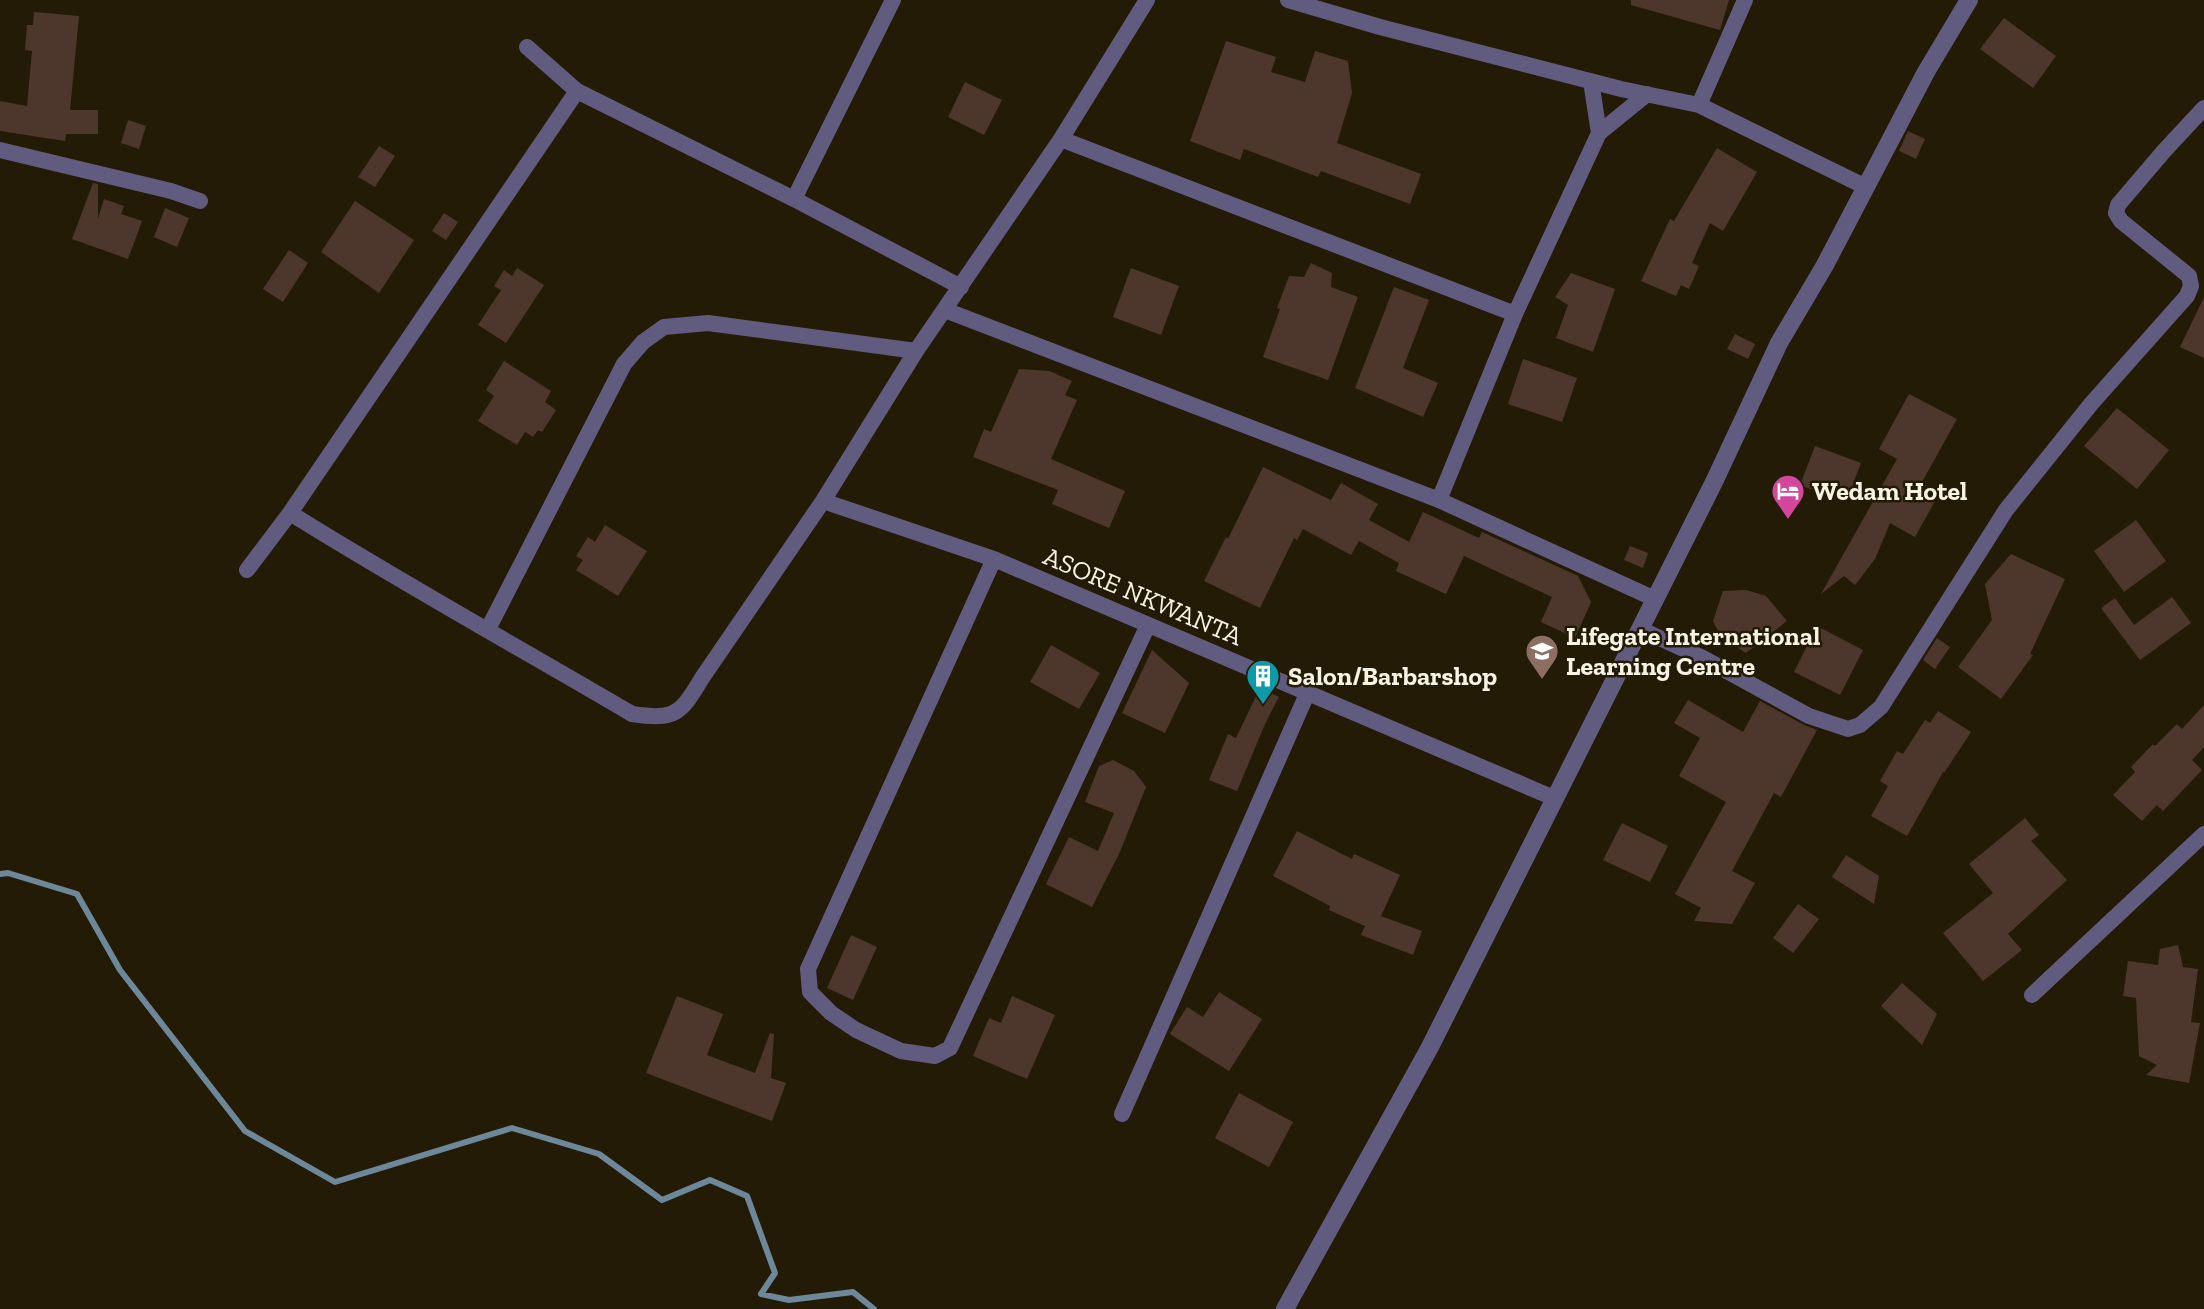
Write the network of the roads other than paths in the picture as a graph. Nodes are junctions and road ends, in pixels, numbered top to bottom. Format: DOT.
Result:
graph roads {
  1 [pos="893,0"];
  2 [pos="1147,0"];
  3 [pos="1288,0"];
  4 [pos="1745,0"];
  5 [pos="1969,0"];
  6 [pos="527,47"];
  7 [pos="1591,81"];
  8 [pos="578,92"];
  9 [pos="1647,94"];
  10 [pos="1699,105"];
  11 [pos="2204,108"];
  12 [pos="1599,133"];
  13 [pos="1061,139"];
  14 [pos="0,150"];
  15 [pos="1866,187"];
  16 [pos="794,199"];
  17 [pos="200,201"];
  18 [pos="961,287"];
  19 [pos="945,310"];
  20 [pos="1515,314"];
  21 [pos="916,351"];
  22 [pos="1439,500"];
  23 [pos="823,501"];
  24 [pos="290,513"];
  25 [pos="994,559"];
  26 [pos="247,570"];
  27 [pos="1655,599"];
  28 [pos="1149,625"];
  29 [pos="488,629"];
  30 [pos="1640,629"];
  31 [pos="1307,694"];
  32 [pos="1554,798"];
  33 [pos="2204,834"];
  34 [pos="2032,995"];
  35 [pos="1122,1114"];
  36 [pos="1285,1309"];
  1 -- 16 [label="street"];
  2 -- 13 [label="street"];
  3 -- 7 [label="street"];
  4 -- 10 [label="street"];
  5 -- 15 [label="street"];
  6 -- 8 [label="street"];
  7 -- 9 [label="street"];
  7 -- 12 [label="street"];
  8 -- 16 [label="street"];
  8 -- 24 [label="street"];
  9 -- 10 [label="street"];
  9 -- 12 [label="street"];
  10 -- 15 [label="street"];
  11 -- 30 [label="street"];
  12 -- 20 [label="street"];
  13 -- 18 [label="street"];
  13 -- 20 [label="street"];
  14 -- 17 [label="street"];
  15 -- 27 [label="street"];
  16 -- 18 [label="street"];
  18 -- 19 [label="street"];
  19 -- 21 [label="street"];
  19 -- 22 [label="street"];
  20 -- 22 [label="street"];
  21 -- 23 [label="street"];
  21 -- 29 [label="street"];
  22 -- 27 [label="street"];
  23 -- 25 [label="street, ASORE NKWANTA"];
  23 -- 29 [label="street"];
  24 -- 26 [label="street"];
  24 -- 29 [label="street"];
  25 -- 28 [label="street, ASORE NKWANTA"];
  25 -- 28 [label="street"];
  27 -- 30 [label="street"];
  28 -- 31 [label="street, ASORE NKWANTA"];
  30 -- 32 [label="street"];
  31 -- 32 [label="street, ASORE NKWANTA"];
  31 -- 35 [label="street"];
  32 -- 36 [label="street"];
  33 -- 34 [label="street"];
}
